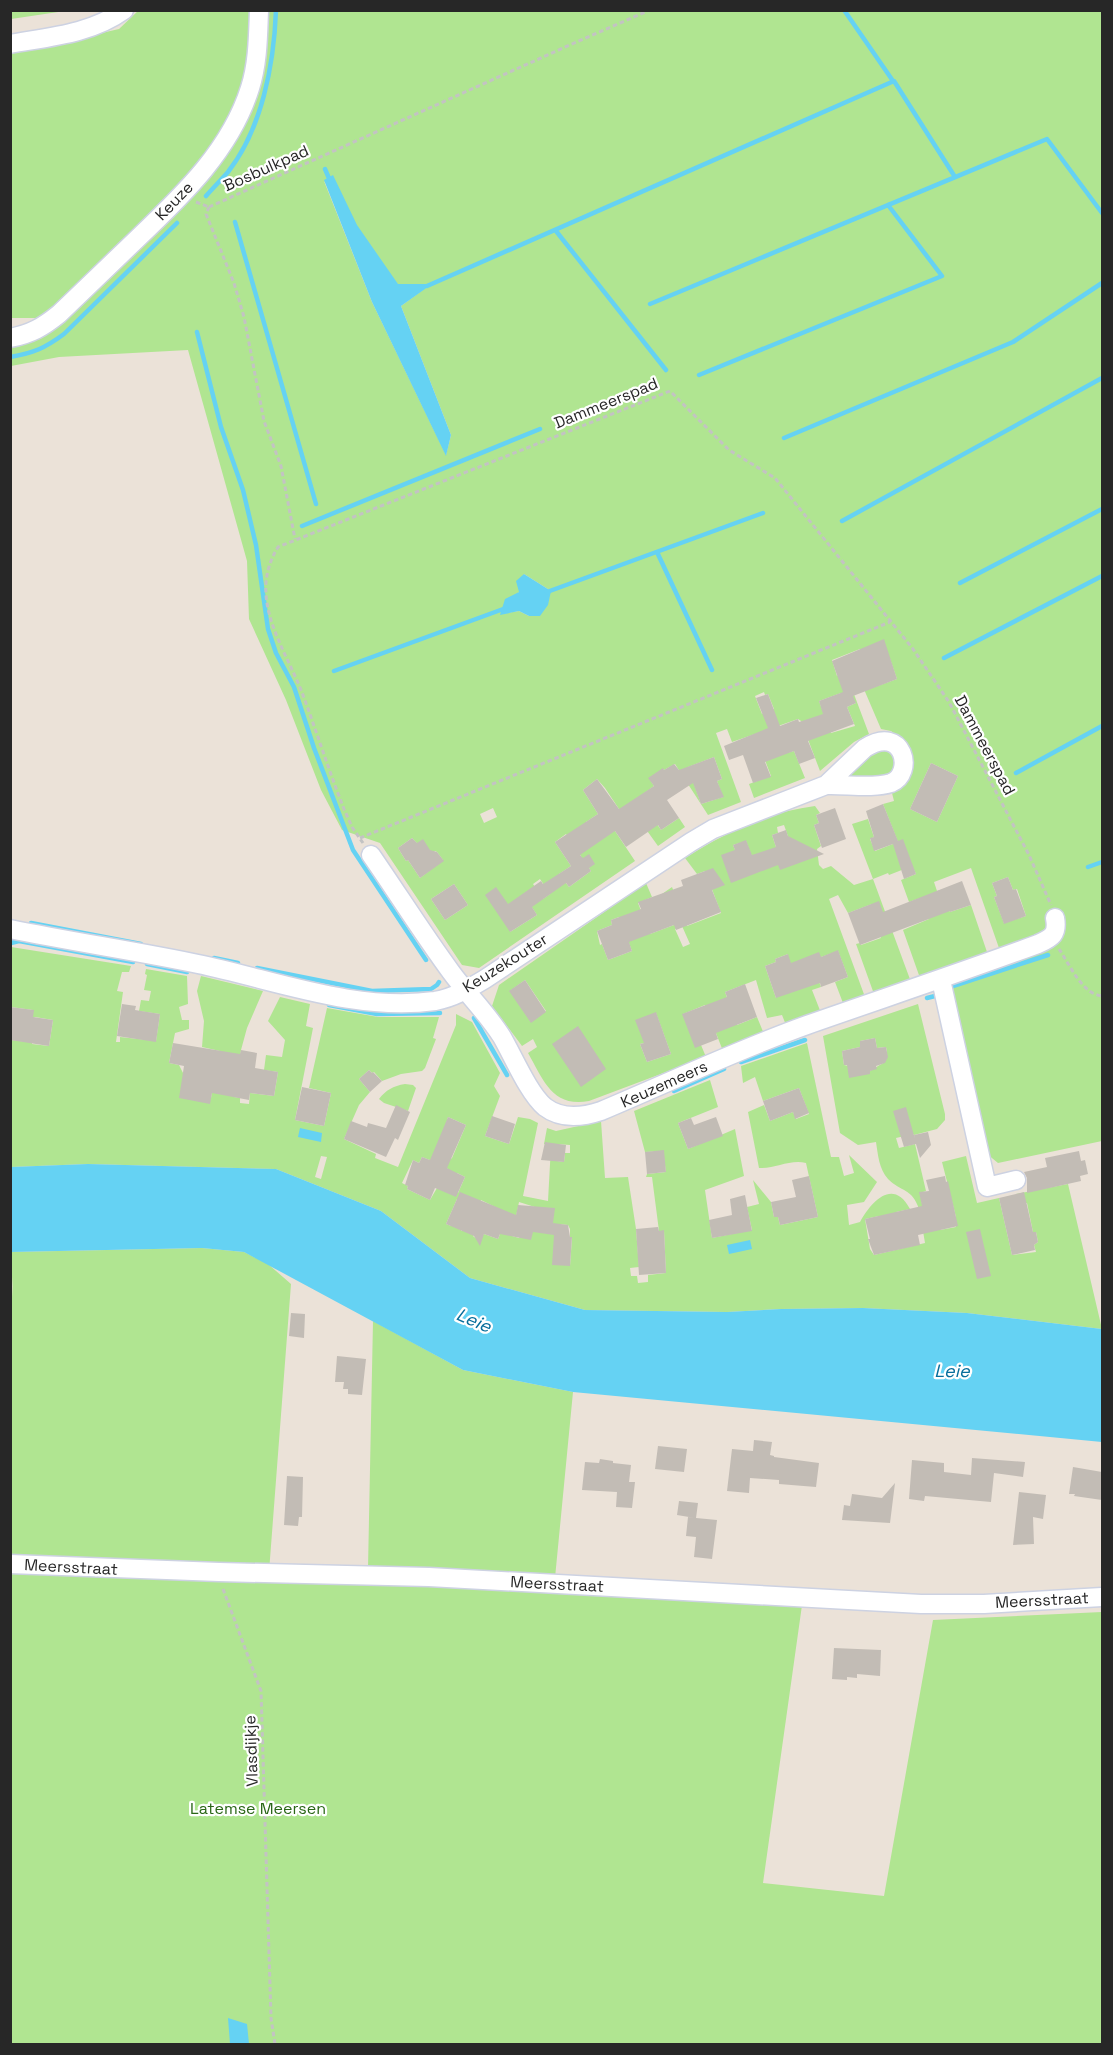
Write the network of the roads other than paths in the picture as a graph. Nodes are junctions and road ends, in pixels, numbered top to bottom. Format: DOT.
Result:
graph roads {
  1 [pos="124,10"];
  2 [pos="259,10"];
  3 [pos="10,44"];
  4 [pos="10,338"];
  5 [pos="826,785"];
  6 [pos="371,855"];
  7 [pos="1055,918"];
  8 [pos="10,929"];
  9 [pos="941,980"];
  10 [pos="465,991"];
  11 [pos="1017,1180"];
  12 [pos="10,1564"];
  13 [pos="1102,1597"];
  1 -- 3 [label="street"];
  2 -- 4 [label="street, Keuze"];
  5 -- 10 [label="street, Keuzekouter"];
  6 -- 10 [label="street, Keuzemeers"];
  7 -- 9 [label="street, Keuzemeers"];
  8 -- 10 [label="street, Keuzekouter"];
  9 -- 10 [label="street, Keuzemeers"];
  9 -- 11 [label="street"];
  12 -- 13 [label="street, Meersstraat"];
}
